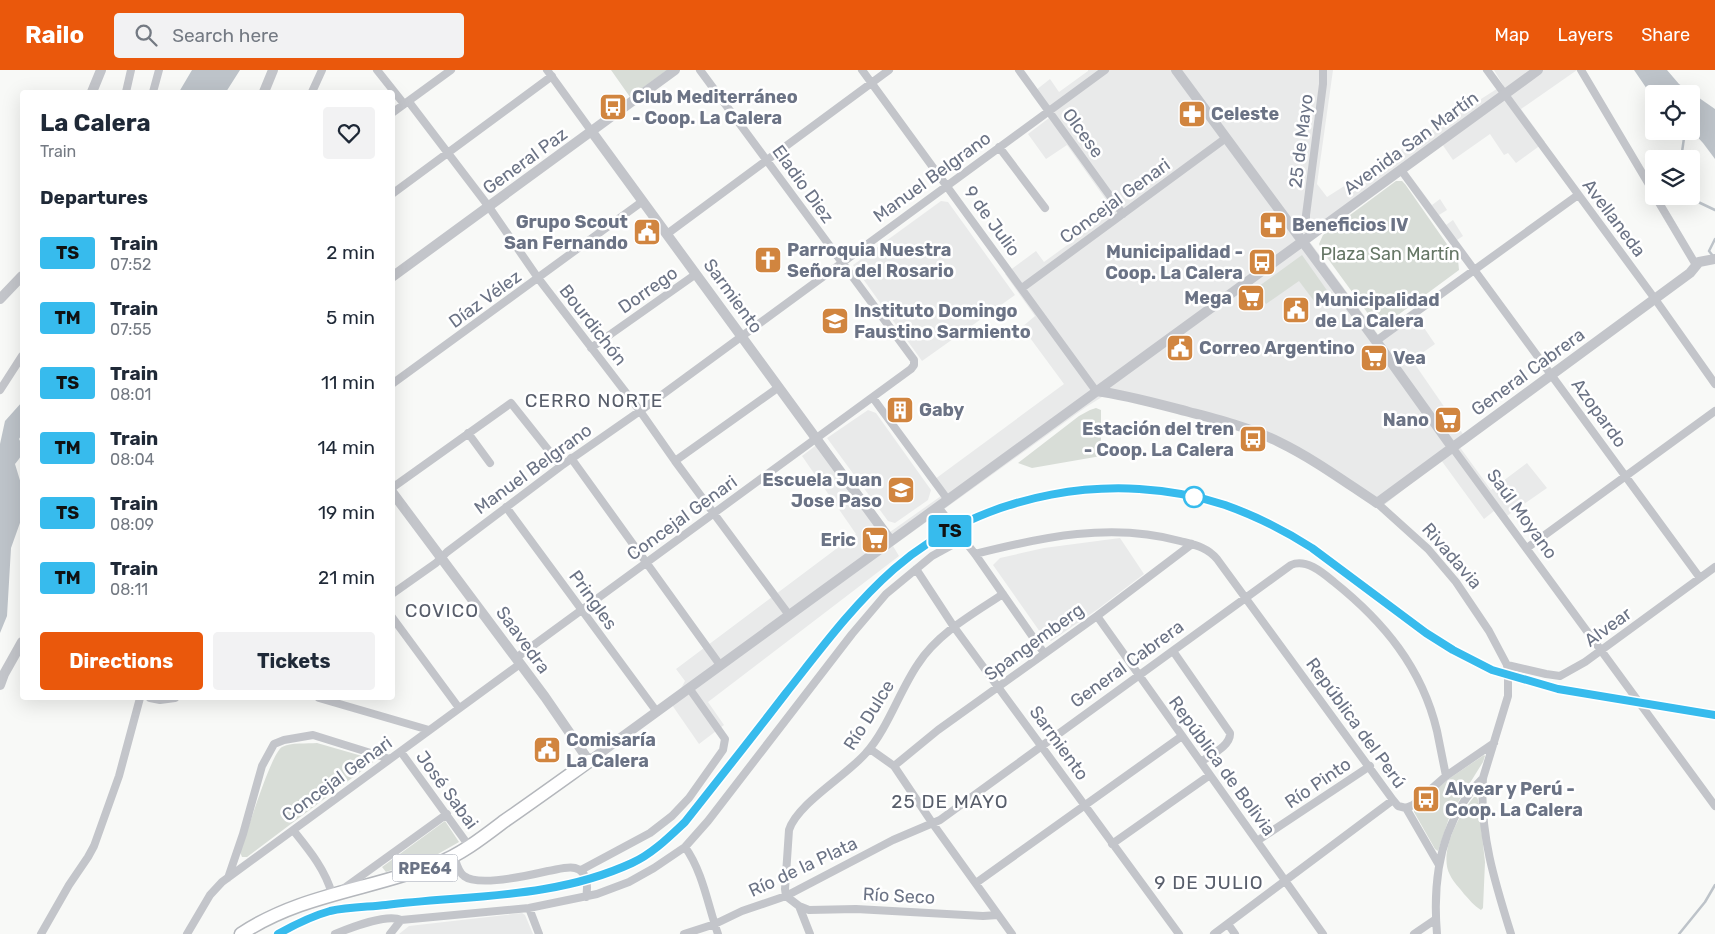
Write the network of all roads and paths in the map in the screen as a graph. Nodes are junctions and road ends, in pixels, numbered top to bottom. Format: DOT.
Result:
graph roads {
  1 [pos="101,70"];
  2 [pos="131,70"];
  3 [pos="159,70"];
  4 [pos="274,70"];
  5 [pos="322,70"];
  6 [pos="377,70"];
  7 [pos="452,70"];
  8 [pos="675,70"];
  9 [pos="700,70"];
  10 [pos="862,70"];
  11 [pos="889,70"];
  12 [pos="1019,70"];
  13 [pos="1105,70"];
  14 [pos="1176,70"];
  15 [pos="1323,70"];
  16 [pos="1488,70"];
  17 [pos="1538,70"];
  18 [pos="1581,70"];
  19 [pos="549,73"];
  20 [pos="871,83"];
  21 [pos="93,90"];
  22 [pos="126,90"];
  23 [pos="154,90"];
  24 [pos="265,90"];
  25 [pos="313,90"];
  26 [pos="395,90"];
  27 [pos="395,90"];
  28 [pos="1505,94"];
  29 [pos="406,103"];
  30 [pos="395,111"];
  31 [pos="1049,111"];
  32 [pos="592,132"];
  33 [pos="1226,138"];
  34 [pos="998,147"];
  35 [pos="448,154"];
  36 [pos="768,160"];
  37 [pos="1401,170"];
  38 [pos="1645,178"];
  39 [pos="947,185"];
  40 [pos="395,192"];
  41 [pos="1578,196"];
  42 [pos="643,201"];
  43 [pos="1661,205"];
  44 [pos="488,208"];
  45 [pos="1045,208"];
  46 [pos="1123,214"];
  47 [pos="1306,215"];
  48 [pos="1288,222"];
  49 [pos="1323,228"];
  50 [pos="667,234"];
  51 [pos="1303,243"];
  52 [pos="1712,259"];
  53 [pos="842,262"];
  54 [pos="1696,265"];
  55 [pos="1474,270"];
  56 [pos="696,274"];
  57 [pos="395,275"];
  58 [pos="20,278"];
  59 [pos="538,278"];
  60 [pos="1022,288"];
  61 [pos="1655,298"];
  62 [pos="0,299"];
  63 [pos="742,335"];
  64 [pos="1376,341"];
  65 [pos="591,348"];
  66 [pos="20,359"];
  67 [pos="914,365"];
  68 [pos="1121,373"];
  69 [pos="1551,375"];
  70 [pos="395,382"];
  71 [pos="1715,384"];
  72 [pos="779,387"];
  73 [pos="0,390"];
  74 [pos="1096,391"];
  75 [pos="1123,395"];
  76 [pos="872,398"];
  77 [pos="640,410"];
  78 [pos="1715,411"];
  79 [pos="468,433"];
  80 [pos="817,439"];
  81 [pos="1452,447"];
  82 [pos="571,458"];
  83 [pos="675,461"];
  84 [pos="490,463"];
  85 [pos="561,466"];
  86 [pos="1626,476"];
  87 [pos="395,486"];
  88 [pos="395,496"];
  89 [pos="948,500"];
  90 [pos="1377,503"];
  91 [pos="506,506"];
  92 [pos="938,507"];
  93 [pos="714,513"];
  94 [pos="963,539"];
  95 [pos="891,541"];
  96 [pos="1192,544"];
  97 [pos="1527,548"];
  98 [pos="975,554"];
  99 [pos="442,558"];
  100 [pos="646,563"];
  101 [pos="1715,566"];
  102 [pos="916,569"];
  103 [pos="1700,578"];
  104 [pos="395,592"];
  105 [pos="1003,594"];
  106 [pos="1246,598"];
  107 [pos="582,610"];
  108 [pos="789,615"];
  109 [pos="1097,616"];
  110 [pos="395,621"];
  111 [pos="954,627"];
  112 [pos="20,646"];
  113 [pos="1602,650"];
  114 [pos="1173,652"];
  115 [pos="1044,653"];
  116 [pos="518,661"];
  117 [pos="1507,665"];
  118 [pos="720,666"];
  119 [pos="1139,676"];
  120 [pos="0,684"];
  121 [pos="997,687"];
  122 [pos="689,688"];
  123 [pos="139,700"];
  124 [pos="325,700"];
  125 [pos="459,708"];
  126 [pos="656,712"];
  127 [pos="428,730"];
  128 [pos="1182,736"];
  129 [pos="1494,743"];
  130 [pos="1041,747"];
  131 [pos="870,748"];
  132 [pos="401,752"];
  133 [pos="390,759"];
  134 [pos="590,761"];
  135 [pos="1201,762"];
  136 [pos="894,766"];
  137 [pos="1370,766"];
  138 [pos="1210,775"];
  139 [pos="1446,776"];
  140 [pos="1483,778"];
  141 [pos="1394,800"];
  142 [pos="1084,806"];
  143 [pos="1715,806"];
  144 [pos="1406,808"];
  145 [pos="447,814"];
  146 [pos="933,824"];
  147 [pos="293,830"];
  148 [pos="1257,841"];
  149 [pos="1112,844"];
  150 [pos="469,846"];
  151 [pos="686,847"];
  152 [pos="454,856"];
  153 [pos="1439,865"];
  154 [pos="375,866"];
  155 [pos="581,870"];
  156 [pos="228,878"];
  157 [pos="383,880"];
  158 [pos="1286,881"];
  159 [pos="976,883"];
  160 [pos="336,893"];
  161 [pos="786,896"];
  162 [pos="586,897"];
  163 [pos="799,906"];
  164 [pos="529,908"];
  165 [pos="998,915"];
  166 [pos="1436,919"];
  167 [pos="401,920"];
  168 [pos="715,924"];
  169 [pos="1228,924"];
  170 [pos="41,934"];
  171 [pos="187,934"];
  172 [pos="240,934"];
  173 [pos="335,934"];
  174 [pos="390,934"];
  175 [pos="538,934"];
  176 [pos="684,934"];
  177 [pos="718,934"];
  178 [pos="810,934"];
  179 [pos="1012,934"];
  180 [pos="1179,934"];
  181 [pos="1214,934"];
  182 [pos="1236,934"];
  183 [pos="1323,934"];
  184 [pos="1414,934"];
  185 [pos="1437,934"];
  186 [pos="1510,934"];
  1 -- 21 [label="street"];
  2 -- 22 [label="street"];
  3 -- 23 [label="street"];
  4 -- 24 [label="street"];
  5 -- 25 [label="street"];
  6 -- 26 [label="street, Bourdichón"];
  7 -- 29 [label="street"];
  8 -- 32 [label="street, General Paz"];
  9 -- 36 [label="street, Eladio Diez"];
  10 -- 20 [label="street, 9 de Julio"];
  11 -- 20 [label="street"];
  12 -- 31 [label="street, Olcese"];
  13 -- 31 [label="street, Manuel Belgrano"];
  14 -- 33 [label="street, Saúl Moyano"];
  15 -- 47 [label="street, 25 de Mayo"];
  16 -- 28 [label="street, Avellaneda"];
  17 -- 28 [label="street, Avenida San Martín"];
  18 -- 38 [label="street"];
  19 -- 32 [label="street, Sarmiento"];
  19 -- 35 [label="street"];
  20 -- 36 [label="street"];
  20 -- 39 [label="street, 9 de Julio"];
  27 -- 29 [label="street, Bourdichón"];
  28 -- 37 [label="street, Avenida San Martín"];
  28 -- 41 [label="street, Avellaneda"];
  29 -- 30 [label="street"];
  29 -- 35 [label="street, Bourdichón"];
  31 -- 34 [label="street, Manuel Belgrano"];
  31 -- 46 [label="street, Olcese"];
  32 -- 42 [label="street, Sarmiento"];
  32 -- 44 [label="street, General Paz"];
  33 -- 46 [label="street, Concejal Genari"];
  33 -- 48 [label="street, Saúl Moyano"];
  34 -- 39 [label="street, Manuel Belgrano"];
  34 -- 45 [label="street"];
  35 -- 40 [label="street"];
  35 -- 44 [label="street, Bourdichón"];
  36 -- 50 [label="street"];
  36 -- 53 [label="street, Eladio Diez"];
  37 -- 49 [label="street, Avenida San Martín"];
  37 -- 55 [label="street, Azopardo"];
  39 -- 53 [label="street, Manuel Belgrano"];
  39 -- 60 [label="street, 9 de Julio"];
  41 -- 55 [label="street"];
  41 -- 61 [label="street, Avellaneda"];
  42 -- 50 [label="street, Sarmiento"];
  42 -- 59 [label="street, Díaz Vélez"];
  43 -- 54 [label="street"];
  44 -- 57 [label="street, General Paz"];
  44 -- 59 [label="street, Bourdichón"];
  46 -- 60 [label="street, Concejal Genari"];
  47 -- 48 [label="street, 25 de Mayo"];
  47 -- 49 [label="street, 25 de Mayo"];
  48 -- 51 [label="street, Saúl Moyano"];
  49 -- 51 [label="street, Avenida San Martín"];
  50 -- 56 [label="street, Sarmiento"];
  51 -- 64 [label="street, Saúl Moyano"];
  51 -- 68 [label="street, RPE64"];
  52 -- 54 [label="street, General Cabrera"];
  53 -- 63 [label="street, Manuel Belgrano"];
  53 -- 67 [label="street, Eladio Diez"];
  54 -- 61 [label="street, General Cabrera"];
  55 -- 64 [label="street"];
  55 -- 69 [label="street, Azopardo"];
  56 -- 63 [label="street, Sarmiento"];
  56 -- 65 [label="street, Dorrego"];
  58 -- 62 [label="street"];
  59 -- 65 [label="street, Bourdichón"];
  59 -- 70 [label="street, Díaz Vélez"];
  60 -- 74 [label="street, 9 de Julio"];
  61 -- 69 [label="street, General Cabrera"];
  61 -- 71 [label="street, Avellaneda"];
  63 -- 72 [label="street, Sarmiento"];
  63 -- 77 [label="street, Manuel Belgrano"];
  64 -- 81 [label="street, Saúl Moyano"];
  65 -- 77 [label="street, Bourdichón"];
  66 -- 73 [label="street"];
  67 -- 76 [label="street, Concejal Genari"];
  68 -- 74 [label="street, RPE64"];
  68 -- 75 [label="street"];
  69 -- 81 [label="street, General Cabrera"];
  69 -- 86 [label="street, Azopardo"];
  72 -- 80 [label="street, Sarmiento"];
  72 -- 83 [label="street"];
  74 -- 75 [label="street, Rivadavia"];
  74 -- 89 [label="street, RPE64"];
  75 -- 90 [label="street, Rivadavia"];
  76 -- 80 [label="street, Concejal Genari"];
  76 -- 89 [label="street"];
  77 -- 82 [label="street, Manuel Belgrano"];
  77 -- 83 [label="street, Bourdichón"];
  78 -- 86 [label="street"];
  79 -- 84 [label="street"];
  79 -- 85 [label="street"];
  79 -- 87 [label="street"];
  80 -- 93 [label="street, Concejal Genari"];
  80 -- 95 [label="street, Sarmiento"];
  81 -- 90 [label="street, General Cabrera"];
  81 -- 97 [label="street, Saúl Moyano"];
  82 -- 85 [label="street, Manuel Belgrano"];
  82 -- 100 [label="street"];
  83 -- 93 [label="street, Bourdichón"];
  85 -- 91 [label="street, Manuel Belgrano"];
  86 -- 97 [label="street"];
  86 -- 103 [label="street, Azopardo"];
  88 -- 99 [label="street, Saavedra"];
  89 -- 92 [label="street, RPE64"];
  90 -- 117 [label="street, Rivadavia"];
  91 -- 99 [label="street, Manuel Belgrano"];
  91 -- 107 [label="street, Pringles"];
  92 -- 94 [label="street"];
  92 -- 95 [label="street, RPE64"];
  93 -- 100 [label="street, Concejal Genari"];
  93 -- 108 [label="street, Bourdichón"];
  94 -- 98 [label="street"];
  94 -- 102 [label="street"];
  95 -- 108 [label="street, RPE64"];
  96 -- 98 [label="street, República del Perú"];
  96 -- 106 [label="street, República del Perú"];
  96 -- 109 [label="street, Spangemberg"];
  97 -- 113 [label="street, Saúl Moyano"];
  98 -- 105 [label="street"];
  99 -- 104 [label="street, Manuel Belgrano"];
  99 -- 116 [label="street, Saavedra"];
  100 -- 107 [label="street, Concejal Genari"];
  100 -- 118 [label="street"];
  101 -- 103 [label="street, Alvear"];
  102 -- 111 [label="street, Sarmiento"];
  102 -- 151 [label="street"];
  103 -- 113 [label="street, Alvear"];
  105 -- 111 [label="street, Río Dulce"];
  105 -- 115 [label="street"];
  106 -- 114 [label="street, General Cabrera"];
  106 -- 137 [label="street, República del Perú"];
  106 -- 139 [label="street, General Cabrera"];
  107 -- 116 [label="street, Concejal Genari"];
  107 -- 126 [label="street, Pringles"];
  108 -- 118 [label="street, RPE64"];
  109 -- 115 [label="street, Spangemberg"];
  109 -- 119 [label="street, República de Bolivia"];
  110 -- 125 [label="street"];
  111 -- 121 [label="street, Sarmiento"];
  111 -- 131 [label="street, Río Dulce"];
  112 -- 120 [label="street"];
  113 -- 117 [label="street, Alvear"];
  113 -- 143 [label="street, Saúl Moyano"];
  114 -- 119 [label="street, General Cabrera"];
  114 -- 135 [label="street"];
  115 -- 121 [label="street, Spangemberg"];
  116 -- 125 [label="street, Concejal Genari"];
  116 -- 134 [label="street, Saavedra"];
  117 -- 129 [label="street, Rivadavia"];
  118 -- 122 [label="street, RPE64"];
  119 -- 128 [label="street, República de Bolivia"];
  119 -- 130 [label="street, General Cabrera"];
  121 -- 130 [label="street, Sarmiento"];
  121 -- 136 [label="street, Spangemberg"];
  122 -- 126 [label="street, RPE64"];
  122 -- 155 [label="street"];
  123 -- 170 [label="street"];
  124 -- 127 [label="street"];
  125 -- 127 [label="street, Concejal Genari"];
  126 -- 134 [label="street, RPE64"];
  127 -- 132 [label="street, Concejal Genari"];
  128 -- 135 [label="street, República de Bolivia"];
  128 -- 142 [label="street"];
  129 -- 139 [label="street"];
  129 -- 140 [label="street, Rivadavia"];
  130 -- 142 [label="street, Sarmiento"];
  130 -- 146 [label="street, General Cabrera"];
  131 -- 136 [label="street"];
  131 -- 161 [label="street, Río Dulce"];
  132 -- 133 [label="street, Concejal Genari"];
  132 -- 145 [label="street, José Sabai"];
  133 -- 147 [label="street, Concejal Genari"];
  133 -- 156 [label="street"];
  134 -- 150 [label="main road, RPE64"];
  135 -- 138 [label="street, República de Bolivia"];
  136 -- 146 [label="street"];
  137 -- 141 [label="street, República del Perú"];
  137 -- 148 [label="street, Río Pinto"];
  138 -- 148 [label="street, República de Bolivia"];
  138 -- 149 [label="street"];
  139 -- 144 [label="street"];
  140 -- 153 [label="street"];
  140 -- 186 [label="street, Rivadavia"];
  141 -- 144 [label="street, República del Perú"];
  141 -- 158 [label="street"];
  142 -- 149 [label="street, Sarmiento"];
  142 -- 159 [label="street"];
  144 -- 153 [label="street, República del Perú"];
  145 -- 150 [label="street, José Sabai"];
  145 -- 154 [label="street"];
  146 -- 159 [label="street"];
  146 -- 161 [label="street, Río de la Plata"];
  147 -- 156 [label="street, Concejal Genari"];
  147 -- 160 [label="street"];
  148 -- 158 [label="street, República de Bolivia"];
  149 -- 180 [label="street, Sarmiento"];
  150 -- 152 [label="main road, RPE64"];
  151 -- 162 [label="street"];
  151 -- 168 [label="street"];
  152 -- 155 [label="street"];
  152 -- 157 [label="main road, RPE64"];
  153 -- 166 [label="street"];
  154 -- 157 [label="street"];
  154 -- 160 [label="street"];
  155 -- 162 [label="street"];
  156 -- 171 [label="street, Concejal Genari"];
  157 -- 160 [label="main road, RPE64"];
  158 -- 169 [label="street"];
  158 -- 183 [label="street, República de Bolivia"];
  159 -- 165 [label="street"];
  160 -- 172 [label="main road, RPE64"];
  161 -- 163 [label="street"];
  161 -- 168 [label="street, Río de la Plata"];
  162 -- 164 [label="street"];
  163 -- 165 [label="street, Río Seco"];
  163 -- 178 [label="street"];
  164 -- 167 [label="street"];
  164 -- 175 [label="street"];
  165 -- 179 [label="street"];
  166 -- 184 [label="street"];
  166 -- 185 [label="street"];
  167 -- 173 [label="street"];
  167 -- 174 [label="street"];
  168 -- 176 [label="street, Río de la Plata"];
  168 -- 177 [label="street"];
  169 -- 181 [label="street"];
  169 -- 182 [label="street"];
}
